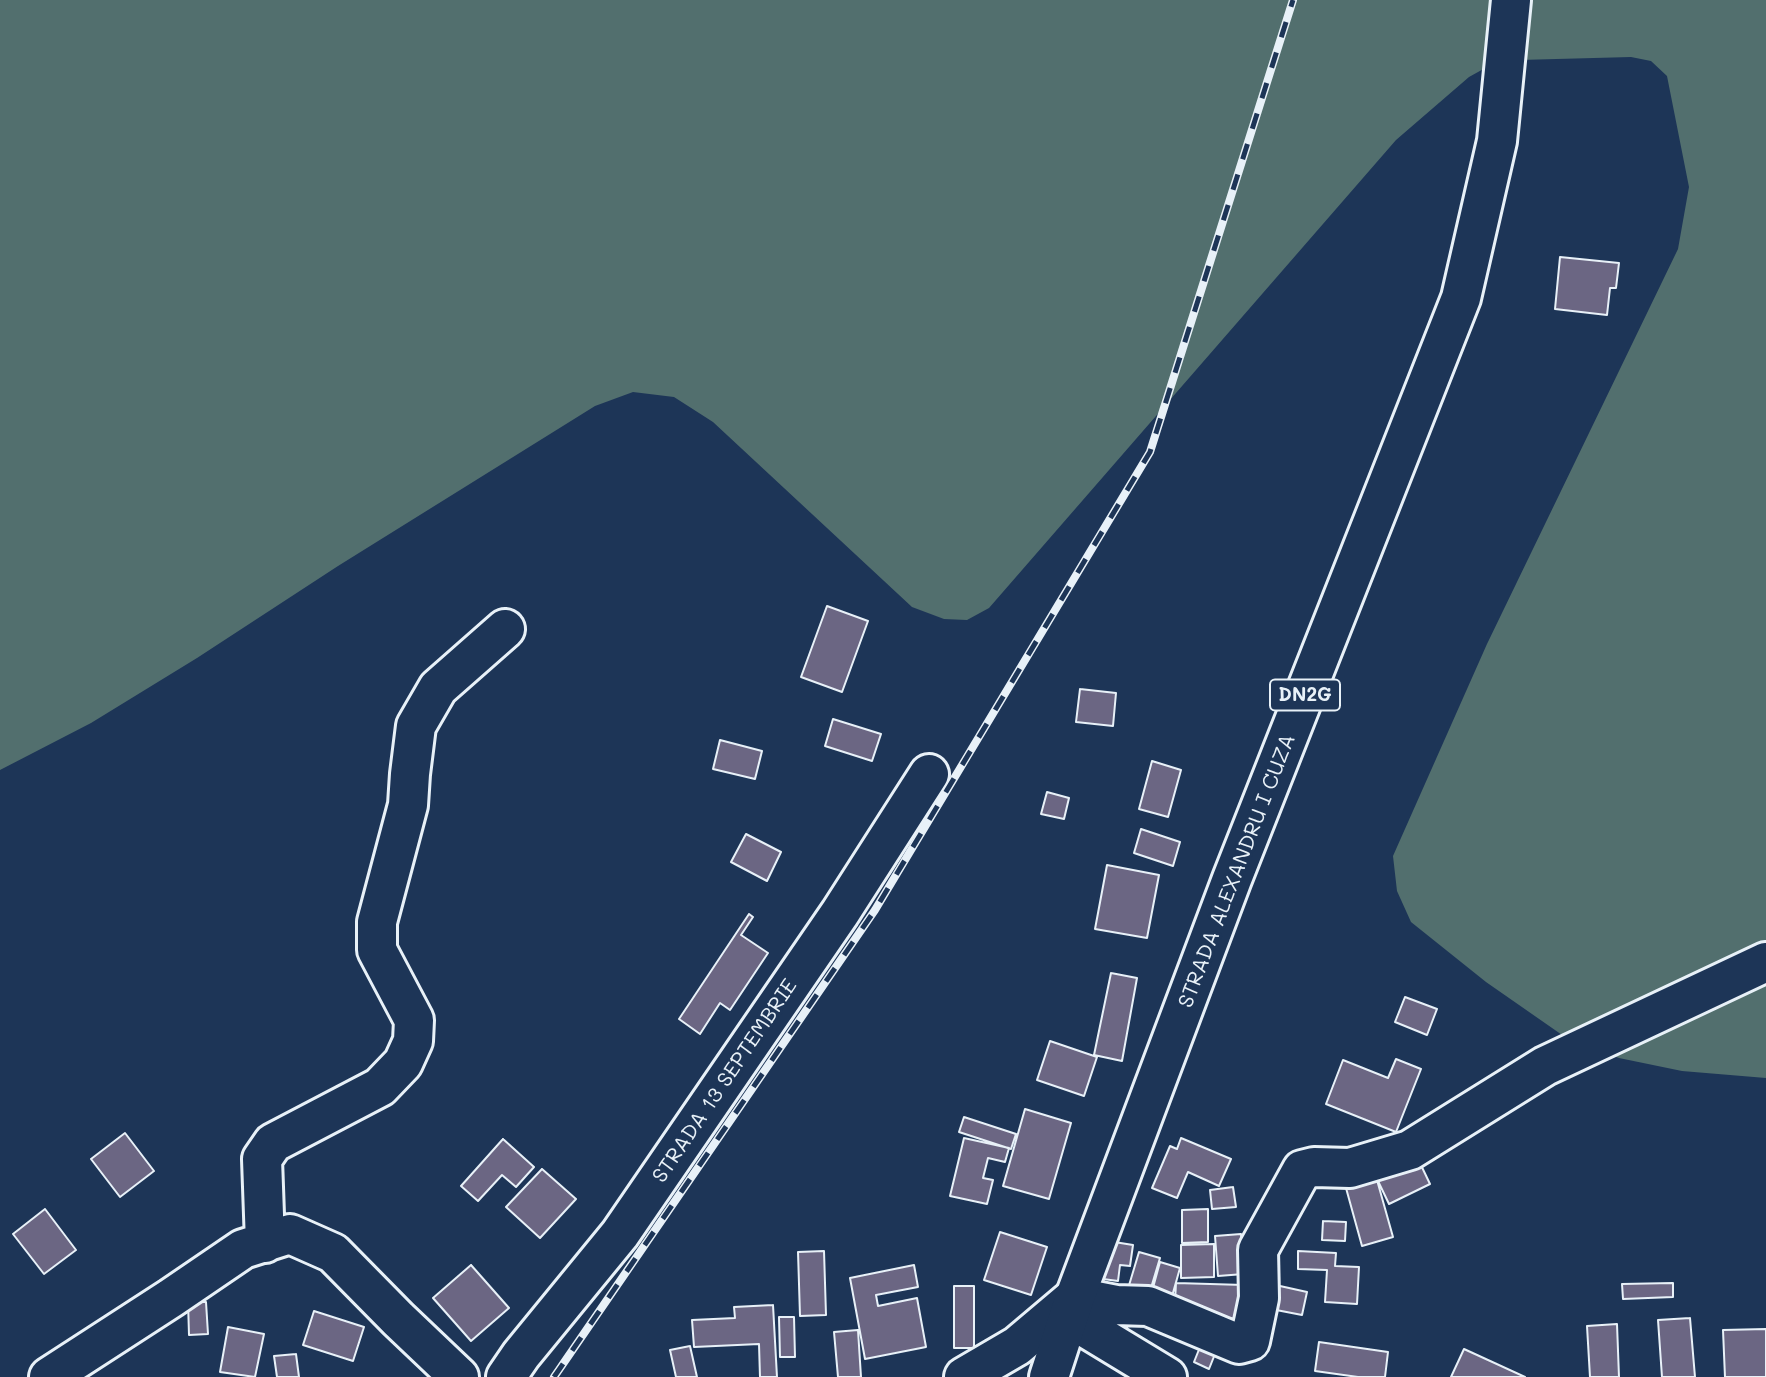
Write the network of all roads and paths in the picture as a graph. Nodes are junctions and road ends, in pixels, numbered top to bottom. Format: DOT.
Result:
graph roads {
  1 [pos="1511,0"];
  2 [pos="505,629"];
  3 [pos="929,774"];
  4 [pos="1766,962"];
  5 [pos="265,1242"];
  6 [pos="1072,1307"];
  7 [pos="49,1377"];
  8 [pos="459,1377"];
  9 [pos="506,1377"];
  10 [pos="964,1377"];
  11 [pos="1049,1377"];
  12 [pos="1167,1377"];
  1 -- 6 [label="street, STRADA ALEXANDRU I CUZA / DN2G"];
  2 -- 5 [label="street"];
  3 -- 9 [label="street, STRADA 13 SEPTEMBRIE"];
  4 -- 6 [label="street"];
  5 -- 7 [label="street"];
  5 -- 8 [label="street"];
  6 -- 10 [label="street"];
  6 -- 11 [label="street, STRADA ALEXANDRU I CUZA / DN2G"];
  6 -- 12 [label="street"];
}
